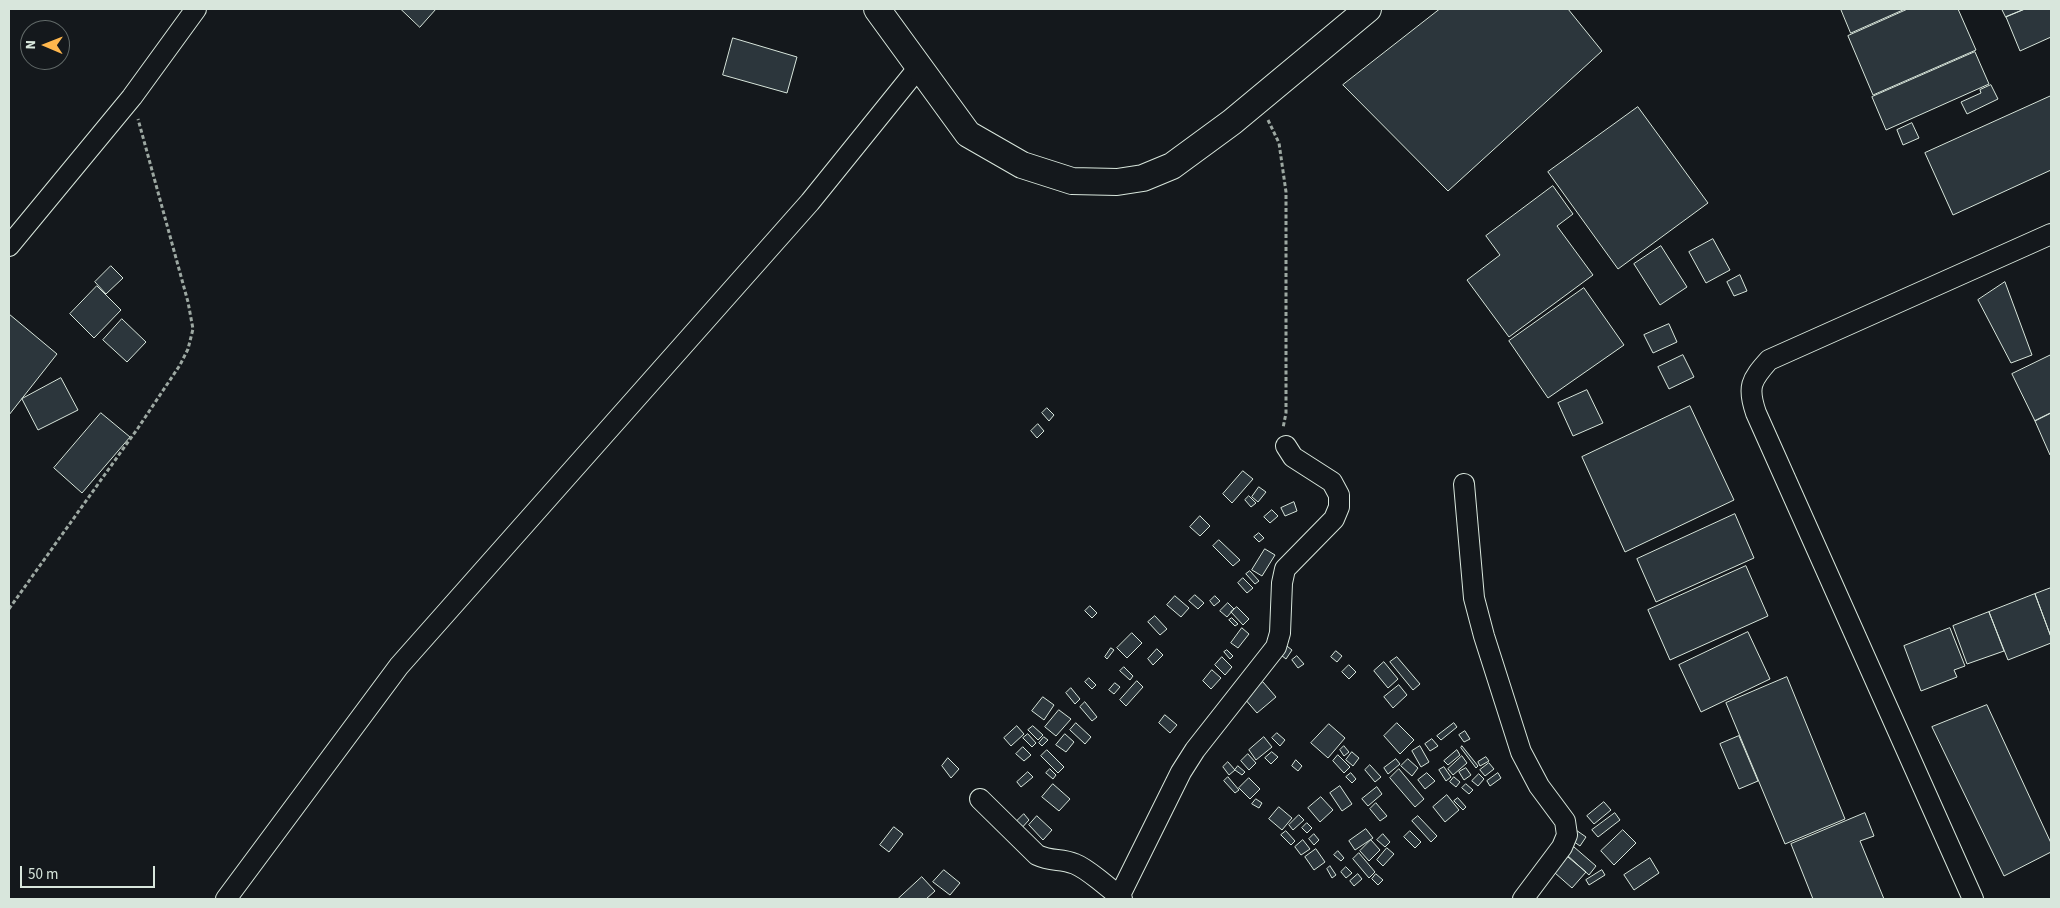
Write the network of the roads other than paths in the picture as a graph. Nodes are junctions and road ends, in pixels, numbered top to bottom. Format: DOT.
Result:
graph roads {
  1 [pos="196,9"];
  2 [pos="877,9"];
  3 [pos="1368,9"];
  4 [pos="919,67"];
  5 [pos="2051,234"];
  6 [pos="9,246"];
  7 [pos="1286,446"];
  8 [pos="1464,484"];
  9 [pos="980,799"];
  10 [pos="1121,898"];
  11 [pos="226,899"];
  12 [pos="1523,899"];
  13 [pos="1973,899"];
  1 -- 6 [label="street"];
  2 -- 4 [label="main road"];
  3 -- 4 [label="main road"];
  4 -- 11 [label="street"];
  5 -- 13 [label="street"];
  7 -- 10 [label="street"];
  8 -- 12 [label="street"];
  9 -- 10 [label="street"];
}
